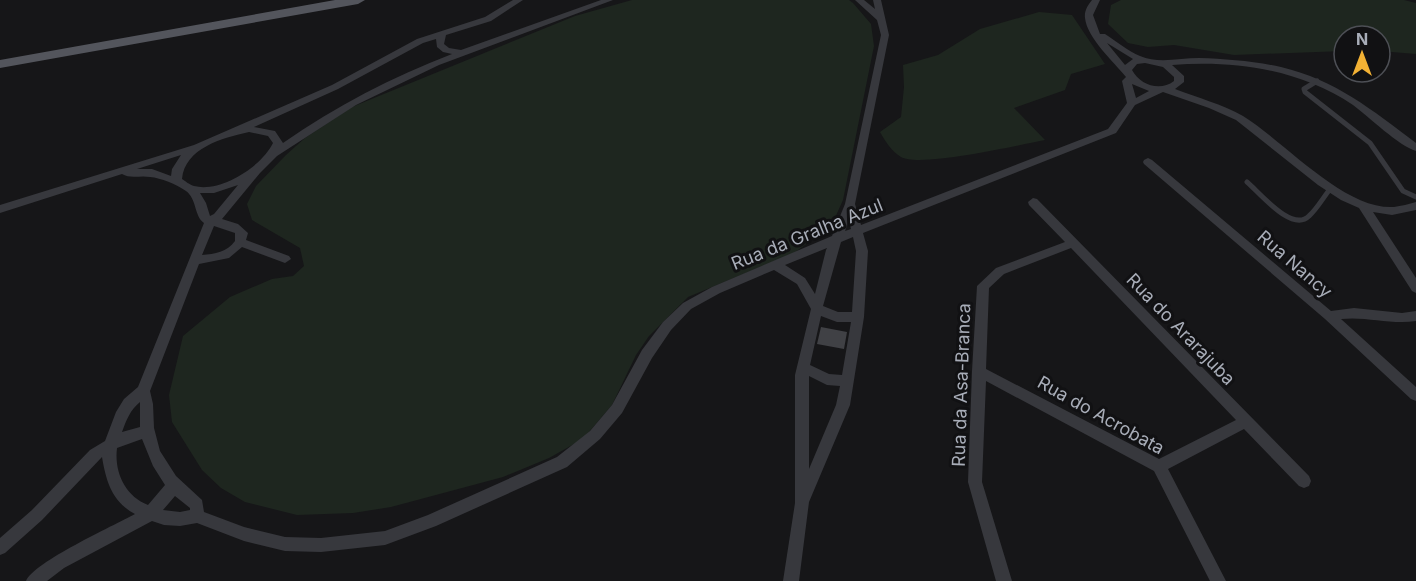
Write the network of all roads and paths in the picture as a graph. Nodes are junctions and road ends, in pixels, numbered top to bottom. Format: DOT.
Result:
graph roads {
  1 [pos="309,0"];
  2 [pos="358,0"];
  3 [pos="519,0"];
  4 [pos="609,0"];
  5 [pos="858,0"];
  6 [pos="877,0"];
  7 [pos="1096,0"];
  8 [pos="882,20"];
  9 [pos="1096,32"];
  10 [pos="443,33"];
  11 [pos="462,53"];
  12 [pos="0,54"];
  13 [pos="1140,60"];
  14 [pos="0,63"];
  15 [pos="1161,63"];
  16 [pos="1130,75"];
  17 [pos="1317,81"];
  18 [pos="1164,89"];
  19 [pos="1132,103"];
  20 [pos="233,132"];
  21 [pos="202,145"];
  22 [pos="1416,148"];
  23 [pos="276,153"];
  24 [pos="1148,162"];
  25 [pos="117,171"];
  26 [pos="255,172"];
  27 [pos="176,181"];
  28 [pos="1246,182"];
  29 [pos="1330,189"];
  30 [pos="192,190"];
  31 [pos="1416,197"];
  32 [pos="1033,202"];
  33 [pos="850,204"];
  34 [pos="1363,205"];
  35 [pos="1416,206"];
  36 [pos="0,209"];
  37 [pos="210,221"];
  38 [pos="857,232"];
  39 [pos="837,239"];
  40 [pos="240,242"];
  41 [pos="1073,243"];
  42 [pos="195,260"];
  43 [pos="285,260"];
  44 [pos="777,266"];
  45 [pos="1416,288"];
  46 [pos="817,309"];
  47 [pos="1329,316"];
  48 [pos="1416,316"];
  49 [pos="858,318"];
  50 [pos="804,368"];
  51 [pos="978,371"];
  52 [pos="847,381"];
  53 [pos="143,391"];
  54 [pos="1416,395"];
  55 [pos="1246,421"];
  56 [pos="148,432"];
  57 [pos="111,443"];
  58 [pos="1159,466"];
  59 [pos="1304,481"];
  60 [pos="174,486"];
  61 [pos="802,503"];
  62 [pos="150,514"];
  63 [pos="197,516"];
  64 [pos="0,548"];
  65 [pos="1216,580"];
  66 [pos="34,581"];
  67 [pos="791,581"];
  68 [pos="1004,581"];
  1 -- 12 [label="main road"];
  2 -- 14 [label="main road"];
  3 -- 10 [label="street"];
  4 -- 11 [label="street"];
  5 -- 8 [label="street"];
  6 -- 8 [label="street"];
  7 -- 9 [label="street"];
  8 -- 33 [label="street"];
  9 -- 13 [label="street"];
  9 -- 16 [label="street"];
  10 -- 11 [label="street"];
  10 -- 20 [label="street"];
  11 -- 23 [label="street"];
  13 -- 15 [label="street"];
  13 -- 16 [label="street"];
  15 -- 17 [label="street"];
  15 -- 18 [label="street"];
  16 -- 18 [label="street"];
  16 -- 19 [label="street"];
  17 -- 22 [label="street"];
  17 -- 31 [label="lane"];
  18 -- 19 [label="street, Rua da Gralha Azul"];
  18 -- 29 [label="street"];
  19 -- 38 [label="street, Rua da Gralha Azul"];
  20 -- 21 [label="street"];
  20 -- 23 [label="street"];
  21 -- 25 [label="street"];
  21 -- 27 [label="street"];
  23 -- 26 [label="street"];
  24 -- 47 [label="street, Rua Nancy"];
  25 -- 27 [label="street"];
  25 -- 36 [label="street"];
  26 -- 30 [label="street"];
  26 -- 37 [label="street"];
  27 -- 30 [label="street"];
  28 -- 29 [label="lane"];
  29 -- 34 [label="street"];
  30 -- 37 [label="street"];
  32 -- 41 [label="street, Rua do Ararajuba"];
  33 -- 38 [label="street"];
  33 -- 39 [label="street"];
  34 -- 35 [label="street"];
  34 -- 45 [label="street"];
  37 -- 40 [label="street"];
  37 -- 42 [label="street"];
  38 -- 39 [label="street, Rua da Gralha Azul"];
  38 -- 49 [label="street"];
  39 -- 44 [label="street, Rua da Gralha Azul"];
  39 -- 46 [label="street"];
  40 -- 42 [label="street"];
  40 -- 43 [label="street"];
  41 -- 51 [label="street, Rua da Asa-Branca"];
  41 -- 55 [label="street, Rua do Ararajuba"];
  42 -- 53 [label="street"];
  44 -- 46 [label="street"];
  44 -- 63 [label="street, Rua da Gralha Azul"];
  46 -- 49 [label="street"];
  46 -- 50 [label="street"];
  47 -- 48 [label="street"];
  47 -- 54 [label="street, Rua Nancy"];
  49 -- 52 [label="street"];
  50 -- 52 [label="street"];
  50 -- 61 [label="street"];
  51 -- 58 [label="street, Rua do Acrobata"];
  51 -- 68 [label="street, Rua da Asa-Branca"];
  52 -- 61 [label="street"];
  53 -- 56 [label="street"];
  53 -- 57 [label="street"];
  55 -- 58 [label="street"];
  55 -- 59 [label="street, Rua do Ararajuba"];
  56 -- 57 [label="street"];
  56 -- 60 [label="street"];
  57 -- 62 [label="street"];
  57 -- 64 [label="street"];
  58 -- 65 [label="street, Rua do Acrobata"];
  60 -- 62 [label="street"];
  60 -- 63 [label="street"];
  61 -- 67 [label="street"];
  62 -- 63 [label="street"];
  62 -- 66 [label="street"];
}
